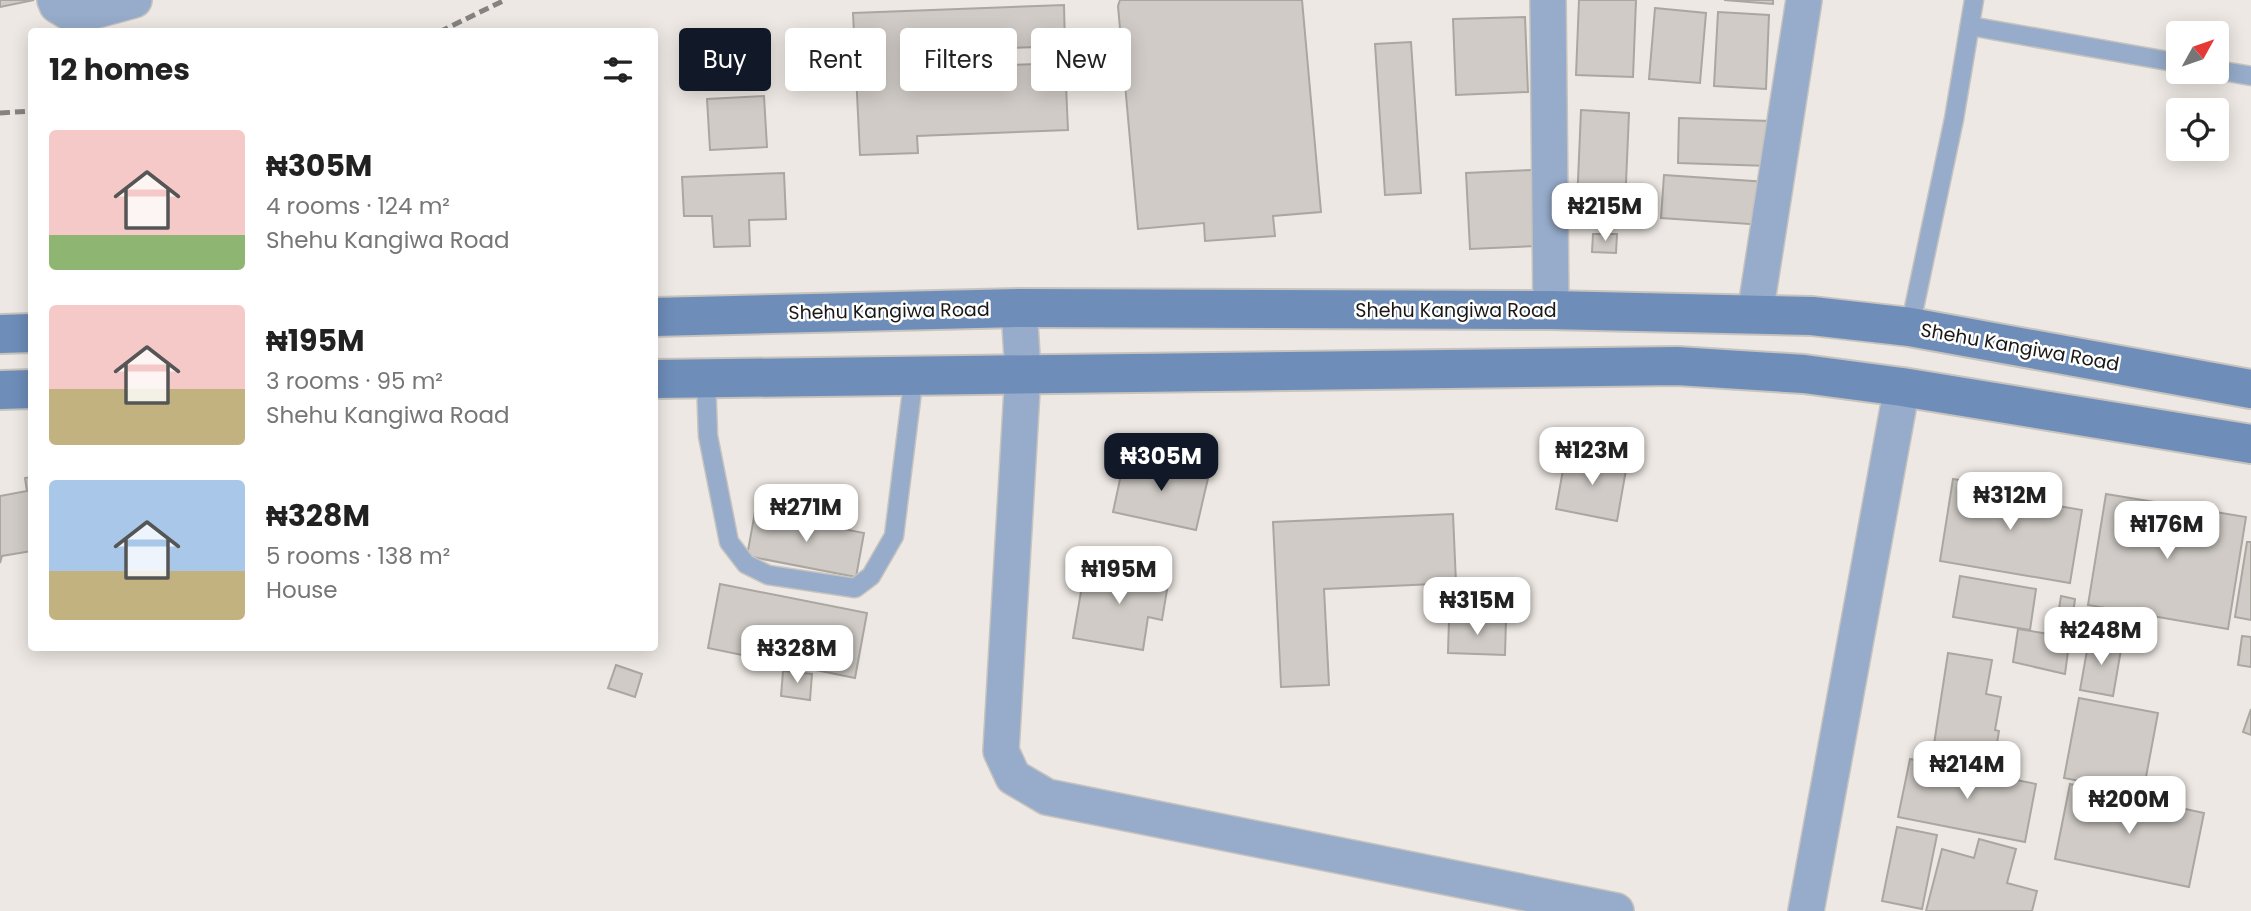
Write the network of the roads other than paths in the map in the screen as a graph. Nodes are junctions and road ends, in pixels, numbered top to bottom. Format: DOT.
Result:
graph roads {
  1 [pos="55,0"];
  2 [pos="134,0"];
  3 [pos="1548,0"];
  4 [pos="1804,0"];
  5 [pos="1974,0"];
  6 [pos="1970,26"];
  7 [pos="2166,61"];
  8 [pos="2230,72"];
  9 [pos="2251,76"];
  10 [pos="1019,308"];
  11 [pos="1551,310"];
  12 [pos="1755,314"];
  13 [pos="658,317"];
  14 [pos="1910,327"];
  15 [pos="28,333"];
  16 [pos="0,334"];
  17 [pos="1023,373"];
  18 [pos="914,375"];
  19 [pos="706,378"];
  20 [pos="658,379"];
  21 [pos="1902,387"];
  22 [pos="28,389"];
  23 [pos="2251,389"];
  24 [pos="0,390"];
  25 [pos="2251,444"];
  26 [pos="1616,911"];
  27 [pos="1806,911"];
  1 -- 2 [label="street"];
  3 -- 11 [label="street"];
  4 -- 12 [label="street"];
  5 -- 6 [label="lane"];
  6 -- 7 [label="lane"];
  6 -- 14 [label="lane"];
  8 -- 9 [label="lane"];
  10 -- 11 [label="main road, Shehu Kangiwa Road"];
  10 -- 13 [label="main road, Shehu Kangiwa Road"];
  10 -- 17 [label="street"];
  11 -- 12 [label="main road, Shehu Kangiwa Road"];
  12 -- 14 [label="main road, Shehu Kangiwa Road"];
  14 -- 23 [label="main road, Shehu Kangiwa Road"];
  15 -- 16 [label="main road"];
  17 -- 18 [label="main road"];
  17 -- 21 [label="main road"];
  17 -- 26 [label="street"];
  18 -- 19 [label="main road"];
  18 -- 19 [label="lane"];
  19 -- 20 [label="main road"];
  21 -- 25 [label="main road"];
  21 -- 27 [label="street"];
  22 -- 24 [label="main road"];
}
